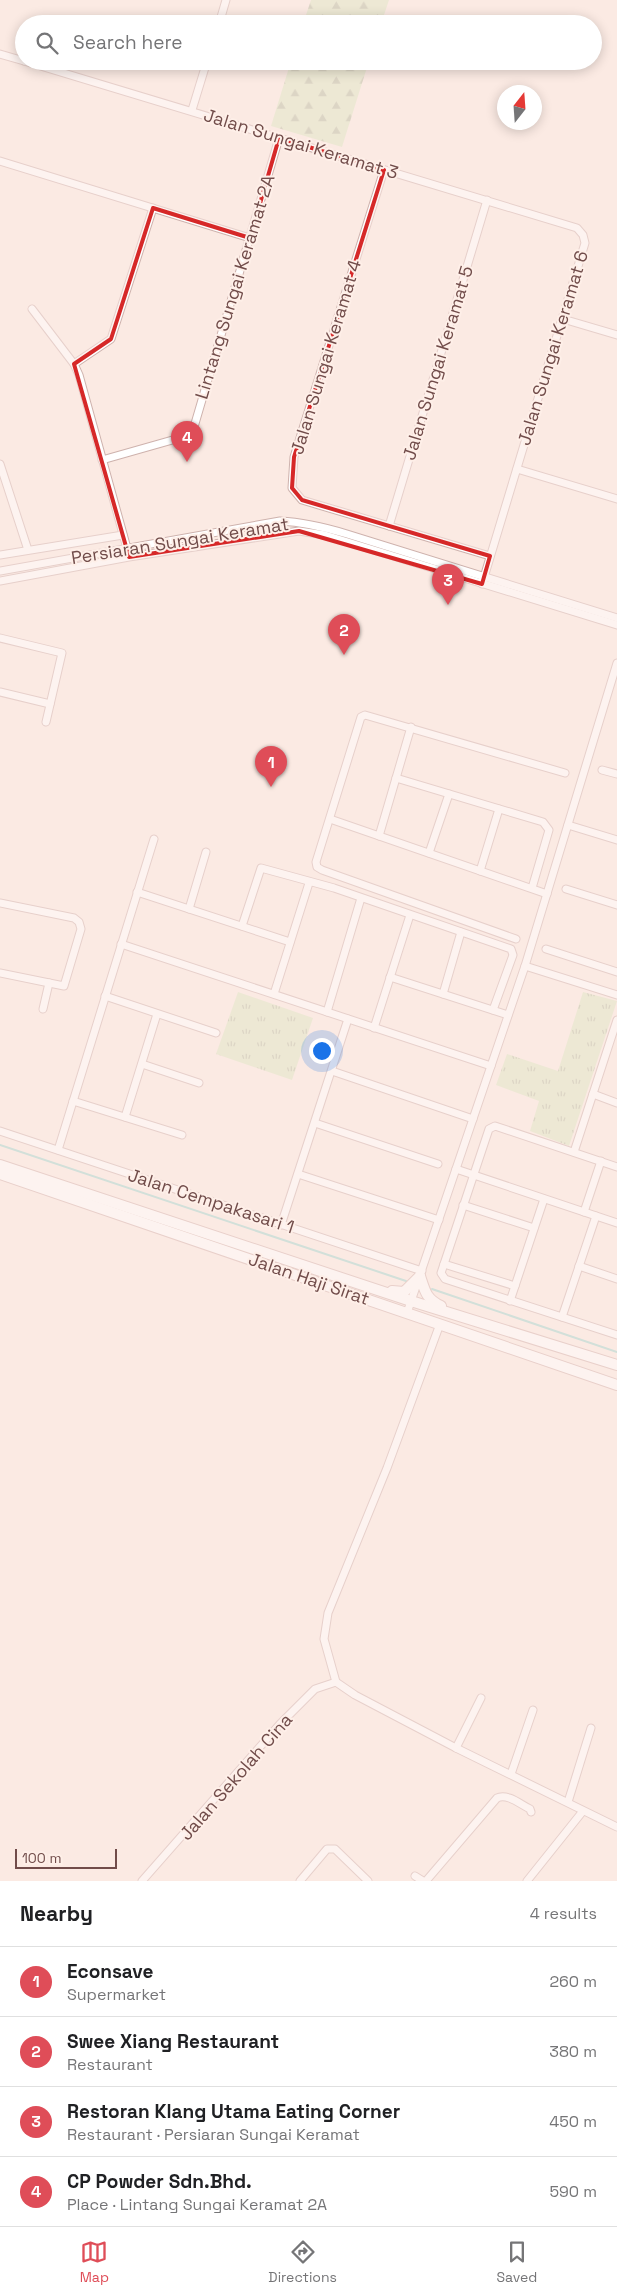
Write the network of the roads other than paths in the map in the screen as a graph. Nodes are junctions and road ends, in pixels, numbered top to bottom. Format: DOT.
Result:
graph roads {
  1 [pos="226,0"];
  2 [pos="222,15"];
  3 [pos="0,54"];
  4 [pos="15,58"];
  5 [pos="55,70"];
  6 [pos="204,70"];
  7 [pos="192,110"];
  8 [pos="279,138"];
  9 [pos="0,162"];
  10 [pos="384,170"];
  11 [pos="486,200"];
  12 [pos="153,208"];
  13 [pos="577,228"];
  14 [pos="250,238"];
  15 [pos="32,309"];
  16 [pos="563,319"];
  17 [pos="617,335"];
  18 [pos="74,364"];
  19 [pos="102,460"];
  20 [pos="0,464"];
  21 [pos="517,469"];
  22 [pos="617,499"];
  23 [pos="389,526"];
  24 [pos="122,535"];
  25 [pos="127,548"];
  26 [pos="28,550"];
  27 [pos="0,554"];
  28 [pos="490,556"];
  29 [pos="129,557"];
  30 [pos="0,571"];
  31 [pos="484,576"];
  32 [pos="0,581"];
  33 [pos="482,584"];
  34 [pos="617,618"];
  35 [pos="617,625"];
  36 [pos="0,638"];
  37 [pos="617,663"];
  38 [pos="0,692"];
  39 [pos="50,704"];
  40 [pos="46,722"];
  41 [pos="411,727"];
  42 [pos="602,770"];
  43 [pos="565,773"];
  44 [pos="617,774"];
  45 [pos="396,778"];
  46 [pos="448,794"];
  47 [pos="499,809"];
  48 [pos="330,819"];
  49 [pos="568,825"];
  50 [pos="379,836"];
  51 [pos="154,839"];
  52 [pos="617,840"];
  53 [pos="206,852"];
  54 [pos="429,853"];
  55 [pos="480,871"];
  56 [pos="309,882"];
  57 [pos="532,888"];
  58 [pos="566,889"];
  59 [pos="137,892"];
  60 [pos="547,894"];
  61 [pos="361,898"];
  62 [pos="0,903"];
  63 [pos="617,905"];
  64 [pos="189,909"];
  65 [pos="410,915"];
  66 [pos="242,926"];
  67 [pos="461,932"];
  68 [pos="516,939"];
  69 [pos="290,942"];
  70 [pos="121,944"];
  71 [pos="546,950"];
  72 [pos="524,966"];
  73 [pos="617,972"];
  74 [pos="0,973"];
  75 [pos="390,977"];
  76 [pos="49,983"];
  77 [pos="274,994"];
  78 [pos="443,994"];
  79 [pos="617,994"];
  80 [pos="105,996"];
  81 [pos="43,1009"];
  82 [pos="493,1010"];
  83 [pos="327,1012"];
  84 [pos="157,1014"];
  85 [pos="508,1014"];
  86 [pos="348,1019"];
  87 [pos="617,1020"];
  88 [pos="374,1028"];
  89 [pos="216,1033"];
  90 [pos="142,1064"];
  91 [pos="491,1066"];
  92 [pos="332,1070"];
  93 [pos="200,1083"];
  94 [pos="593,1094"];
  95 [pos="73,1100"];
  96 [pos="617,1103"];
  97 [pos="125,1117"];
  98 [pos="473,1119"];
  99 [pos="315,1123"];
  100 [pos="0,1131"];
  101 [pos="182,1136"];
  102 [pos="58,1150"];
  103 [pos="574,1152"];
  104 [pos="601,1161"];
  105 [pos="438,1164"];
  106 [pos="0,1165"];
  107 [pos="617,1166"];
  108 [pos="456,1169"];
  109 [pos="0,1174"];
  110 [pos="298,1174"];
  111 [pos="473,1175"];
  112 [pos="544,1199"];
  113 [pos="464,1205"];
  114 [pos="584,1212"];
  115 [pos="596,1216"];
  116 [pos="439,1220"];
  117 [pos="617,1223"];
  118 [pos="281,1225"];
  119 [pos="534,1228"];
  120 [pos="444,1264"];
  121 [pos="579,1266"];
  122 [pos="421,1274"];
  123 [pos="333,1275"];
  124 [pos="617,1279"];
  125 [pos="515,1286"];
  126 [pos="411,1301"];
  127 [pos="510,1301"];
  128 [pos="407,1312"];
  129 [pos="562,1316"];
  130 [pos="440,1324"];
  131 [pos="483,1324"];
  132 [pos="617,1335"];
  133 [pos="617,1365"];
  134 [pos="617,1385"];
  135 [pos="336,1682"];
  136 [pos="481,1698"];
  137 [pos="533,1710"];
  138 [pos="591,1728"];
  139 [pos="456,1748"];
  140 [pos="511,1774"];
  141 [pos="568,1802"];
  142 [pos="583,1811"];
  143 [pos="531,1812"];
  144 [pos="617,1827"];
  145 [pos="415,1876"];
  146 [pos="142,1881"];
  147 [pos="300,1881"];
  148 [pos="368,1881"];
  149 [pos="425,1881"];
  150 [pos="528,1881"];
  1 -- 2 [label="street"];
  3 -- 4 [label="street, Jalan Sungai Keramat 3"];
  5 -- 7 [label="street, Jalan Sungai Keramat 3"];
  6 -- 7 [label="street"];
  7 -- 8 [label="street, Jalan Sungai Keramat 3"];
  8 -- 10 [label="street, Jalan Sungai Keramat 3"];
  8 -- 14 [label="street, Lintang Sungai Keramat 2A"];
  9 -- 12 [label="street"];
  10 -- 11 [label="street, Jalan Sungai Keramat 3"];
  10 -- 23 [label="street, Jalan Sungai Keramat 4"];
  11 -- 13 [label="street, Jalan Sungai Keramat 3"];
  11 -- 23 [label="street, Jalan Sungai Keramat 5"];
  12 -- 14 [label="street"];
  12 -- 18 [label="street"];
  13 -- 16 [label="street, Jalan Sungai Keramat 6"];
  14 -- 19 [label="street, Lintang Sungai Keramat 2A"];
  15 -- 18 [label="street"];
  16 -- 17 [label="street"];
  16 -- 21 [label="street, Jalan Sungai Keramat 6"];
  18 -- 19 [label="street"];
  19 -- 24 [label="street"];
  20 -- 26 [label="street"];
  21 -- 22 [label="street, Jalan Sungai Keramat 6"];
  21 -- 28 [label="street, Jalan Sungai Keramat 6"];
  23 -- 28 [label="street, Jalan Sungai Keramat 4"];
  24 -- 25 [label="street"];
  24 -- 26 [label="street"];
  25 -- 29 [label="street"];
  25 -- 30 [label="street, Persiaran Sungai Keramat"];
  25 -- 31 [label="street, Persiaran Sungai Keramat"];
  26 -- 27 [label="street"];
  28 -- 31 [label="street, Jalan Sungai Keramat 6"];
  29 -- 32 [label="street, Persiaran Sungai Keramat"];
  29 -- 33 [label="street, Persiaran Sungai Keramat"];
  31 -- 33 [label="street, Jalan Sungai Keramat 6"];
  31 -- 34 [label="street, Persiaran Sungai Keramat"];
  33 -- 35 [label="street, Persiaran Sungai Keramat"];
  36 -- 39 [label="street"];
  37 -- 49 [label="street"];
  38 -- 39 [label="street"];
  39 -- 40 [label="street"];
  41 -- 43 [label="street"];
  41 -- 45 [label="street"];
  41 -- 48 [label="street"];
  42 -- 44 [label="street"];
  45 -- 46 [label="street"];
  45 -- 50 [label="street"];
  46 -- 47 [label="street"];
  46 -- 54 [label="street"];
  47 -- 55 [label="street"];
  47 -- 57 [label="street"];
  48 -- 50 [label="street"];
  48 -- 68 [label="street"];
  49 -- 52 [label="street"];
  49 -- 60 [label="street"];
  50 -- 54 [label="street"];
  51 -- 59 [label="street"];
  53 -- 64 [label="street"];
  54 -- 55 [label="street"];
  55 -- 57 [label="street"];
  56 -- 61 [label="street"];
  56 -- 66 [label="street"];
  56 -- 69 [label="street"];
  57 -- 60 [label="street"];
  58 -- 63 [label="street"];
  59 -- 64 [label="street"];
  59 -- 70 [label="street"];
  60 -- 72 [label="street"];
  61 -- 65 [label="street"];
  61 -- 83 [label="street"];
  62 -- 76 [label="street"];
  64 -- 66 [label="street"];
  65 -- 67 [label="street"];
  65 -- 75 [label="street"];
  66 -- 69 [label="street"];
  67 -- 78 [label="street"];
  67 -- 82 [label="street"];
  69 -- 77 [label="street"];
  70 -- 77 [label="street"];
  70 -- 80 [label="street"];
  71 -- 73 [label="street"];
  72 -- 79 [label="street"];
  72 -- 85 [label="street"];
  74 -- 76 [label="street"];
  75 -- 78 [label="street"];
  75 -- 88 [label="street"];
  76 -- 81 [label="street"];
  77 -- 83 [label="street"];
  78 -- 82 [label="street"];
  80 -- 84 [label="street"];
  80 -- 95 [label="street"];
  82 -- 85 [label="street"];
  83 -- 86 [label="street"];
  84 -- 89 [label="street"];
  84 -- 90 [label="street"];
  85 -- 91 [label="street"];
  86 -- 88 [label="street"];
  86 -- 92 [label="street"];
  87 -- 94 [label="street"];
  88 -- 91 [label="street"];
  90 -- 93 [label="street"];
  90 -- 97 [label="street"];
  91 -- 98 [label="street"];
  92 -- 98 [label="street"];
  92 -- 99 [label="street"];
  94 -- 96 [label="street"];
  94 -- 103 [label="street"];
  95 -- 97 [label="street"];
  95 -- 102 [label="street"];
  97 -- 101 [label="street"];
  98 -- 108 [label="street"];
  99 -- 105 [label="street"];
  99 -- 110 [label="street"];
  100 -- 102 [label="street, Jalan Cempakasari 1"];
  102 -- 118 [label="street, Jalan Cempakasari 1"];
  103 -- 104 [label="street"];
  103 -- 111 [label="street"];
  104 -- 107 [label="street"];
  104 -- 114 [label="street"];
  106 -- 123 [label="main road, Jalan Haji Sirat"];
  108 -- 111 [label="street"];
  108 -- 116 [label="street"];
  109 -- 128 [label="main road, Jalan Haji Sirat"];
  110 -- 116 [label="street"];
  110 -- 118 [label="street"];
  111 -- 112 [label="street"];
  111 -- 113 [label="street"];
  112 -- 114 [label="street"];
  112 -- 119 [label="street"];
  113 -- 119 [label="street"];
  113 -- 120 [label="street"];
  114 -- 115 [label="street"];
  115 -- 117 [label="street"];
  115 -- 121 [label="street"];
  116 -- 122 [label="street"];
  118 -- 122 [label="street, Jalan Cempakasari 1"];
  119 -- 125 [label="street"];
  120 -- 125 [label="street"];
  120 -- 127 [label="street"];
  121 -- 124 [label="street"];
  121 -- 129 [label="street"];
  122 -- 123 [label="main road"];
  122 -- 126 [label="street"];
  122 -- 131 [label="main road"];
  123 -- 126 [label="main road, Jalan Haji Sirat"];
  125 -- 127 [label="street"];
  126 -- 128 [label="street"];
  126 -- 131 [label="main road, Jalan Haji Sirat"];
  127 -- 129 [label="street"];
  128 -- 130 [label="main road, Jalan Haji Sirat"];
  129 -- 132 [label="street"];
  130 -- 134 [label="main road, Jalan Haji Sirat"];
  130 -- 135 [label="street"];
  131 -- 133 [label="main road, Jalan Haji Sirat"];
  135 -- 139 [label="street"];
  135 -- 146 [label="street, Jalan Sekolah Cina"];
  136 -- 139 [label="street"];
  137 -- 140 [label="street"];
  138 -- 141 [label="street"];
  139 -- 140 [label="street"];
  140 -- 141 [label="street"];
  141 -- 142 [label="street"];
  142 -- 144 [label="street"];
  142 -- 150 [label="street"];
  143 -- 149 [label="street"];
  145 -- 149 [label="street"];
  147 -- 148 [label="street"];
}
